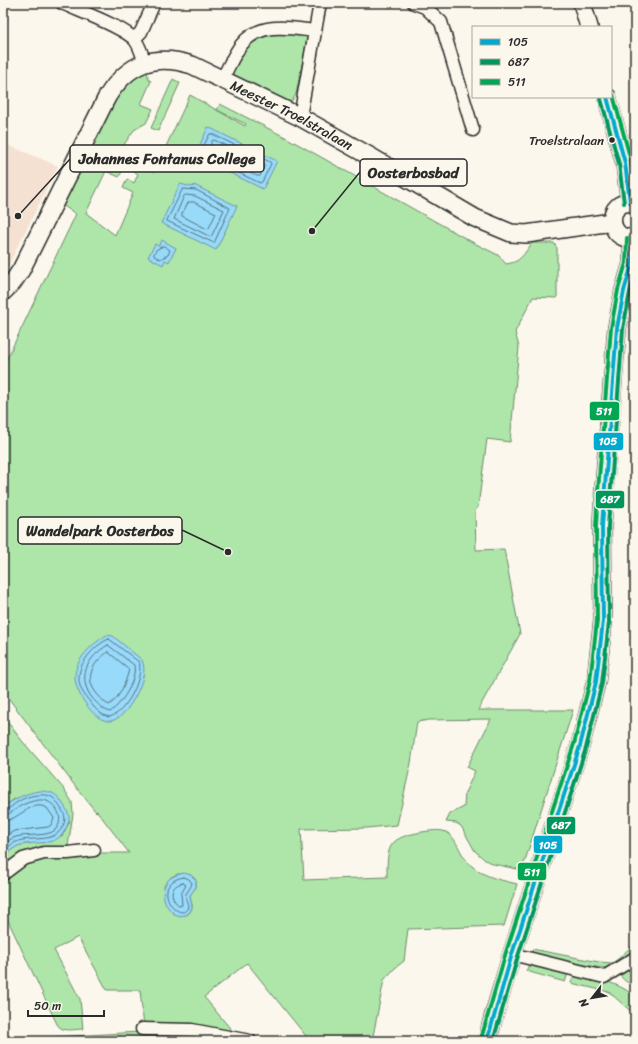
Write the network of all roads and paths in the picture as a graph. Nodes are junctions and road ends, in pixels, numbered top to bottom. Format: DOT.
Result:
graph roads {
  1 [pos="62,3"];
  2 [pos="154,3"];
  3 [pos="320,3"];
  4 [pos="414,3"];
  5 [pos="582,3"];
  6 [pos="588,26"];
  7 [pos="315,31"];
  8 [pos="134,39"];
  9 [pos="145,63"];
  10 [pos="222,80"];
  11 [pos="607,98"];
  12 [pos="300,117"];
  13 [pos="473,130"];
  14 [pos="632,202"];
  15 [pos="612,222"];
  16 [pos="634,238"];
  17 [pos="3,292"];
  18 [pos="94,850"];
  19 [pos="3,874"];
  20 [pos="512,954"];
  21 [pos="635,958"];
  22 [pos="142,1029"];
  23 [pos="250,1041"];
  24 [pos="487,1041"];
  1 -- 8 [label="street"];
  2 -- 8 [label="street"];
  3 -- 7 [label="street"];
  4 -- 13 [label="street"];
  5 -- 6 [label="main road"];
  7 -- 10 [label="street"];
  7 -- 12 [label="street"];
  8 -- 9 [label="street"];
  9 -- 10 [label="main road, Meester Troelstralaan"];
  9 -- 17 [label="main road"];
  10 -- 12 [label="main road, Meester Troelstralaan"];
  11 -- 14 [label="main road"];
  12 -- 15 [label="main road, Meester Troelstralaan"];
  14 -- 15 [label="main road"];
  15 -- 16 [label="main road"];
  16 -- 20 [label="main road"];
  18 -- 19 [label="street"];
  20 -- 21 [label="street"];
  20 -- 24 [label="main road"];
  22 -- 23 [label="street"];
}
